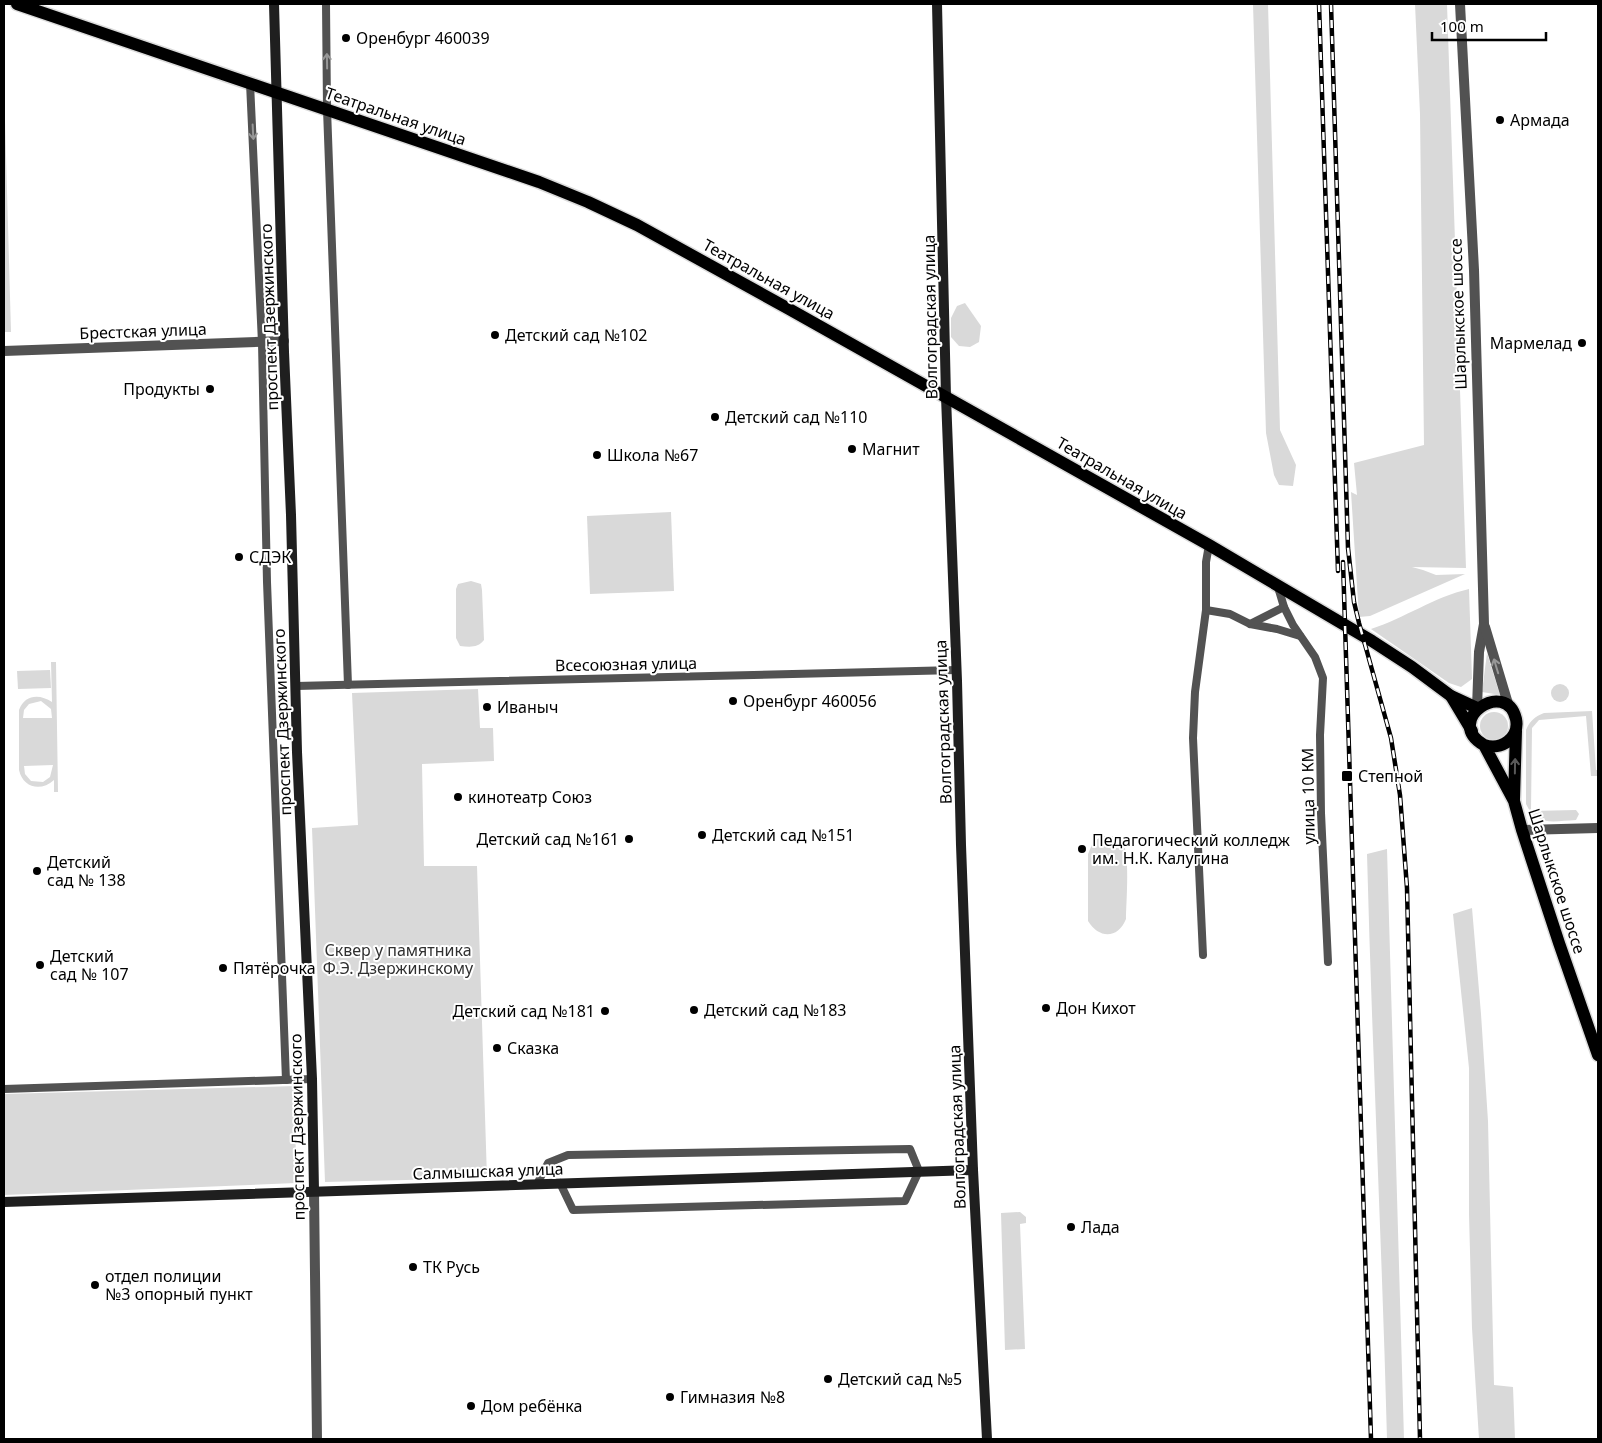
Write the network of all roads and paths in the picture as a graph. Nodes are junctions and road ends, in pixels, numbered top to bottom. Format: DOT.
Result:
graph roads {
  1 [pos="18,4"];
  2 [pos="274,4"];
  3 [pos="326,4"];
  4 [pos="938,4"];
  5 [pos="1460,4"];
  6 [pos="250,84"];
  7 [pos="278,93"];
  8 [pos="327,109"];
  9 [pos="284,341"];
  10 [pos="262,343"];
  11 [pos="4,350"];
  12 [pos="946,397"];
  13 [pos="1209,545"];
  14 [pos="1278,587"];
  15 [pos="1284,607"];
  16 [pos="1206,610"];
  17 [pos="1250,624"];
  18 [pos="1484,624"];
  19 [pos="1300,636"];
  20 [pos="957,670"];
  21 [pos="348,685"];
  22 [pos="296,686"];
  23 [pos="1451,696"];
  24 [pos="1509,707"];
  25 [pos="1477,708"];
  26 [pos="1472,731"];
  27 [pos="1516,731"];
  28 [pos="1484,745"];
  29 [pos="1514,802"];
  30 [pos="1598,828"];
  31 [pos="1522,830"];
  32 [pos="1202,954"];
  33 [pos="1328,962"];
  34 [pos="1598,1055"];
  35 [pos="312,1079"];
  36 [pos="286,1080"];
  37 [pos="4,1090"];
  38 [pos="973,1170"];
  39 [pos="919,1171"];
  40 [pos="560,1183"];
  41 [pos="537,1184"];
  42 [pos="314,1191"];
  43 [pos="4,1202"];
  44 [pos="317,1439"];
  45 [pos="987,1439"];
  1 -- 6 [label="main road, Театральная улица"];
  2 -- 7 [label="main road, проспект Дзержинского"];
  8 -- 3 [label="street, one-way"];
  4 -- 12 [label="main road, Волгоградская улица"];
  5 -- 18 [label="street, Шарлыкское шоссе"];
  6 -- 7 [label="main road, Театральная улица"];
  6 -- 10 [label="street, one-way"];
  7 -- 8 [label="main road, Театральная улица"];
  7 -- 9 [label="main road, проспект Дзержинского"];
  8 -- 12 [label="main road, Театральная улица"];
  8 -- 21 [label="street"];
  9 -- 10 [label="street, Брестская улица"];
  9 -- 22 [label="main road, проспект Дзержинского"];
  10 -- 11 [label="street, Брестская улица"];
  10 -- 36 [label="street"];
  12 -- 13 [label="main road, Театральная улица"];
  12 -- 20 [label="main road, Волгоградская улица"];
  13 -- 14 [label="main road, Театральная улица"];
  13 -- 16 [label="street"];
  14 -- 15 [label="street, улица 10 КМ"];
  14 -- 23 [label="main road, Театральная улица"];
  15 -- 17 [label="street"];
  15 -- 19 [label="street, улица 10 КМ"];
  16 -- 17 [label="street"];
  16 -- 32 [label="street"];
  17 -- 19 [label="street"];
  24 -- 18 [label="street, Шарлыкское шоссе, one-way"];
  18 -- 25 [label="street, Шарлыкское шоссе"];
  19 -- 33 [label="street, улица 10 КМ"];
  20 -- 21 [label="street, Всесоюзная улица"];
  20 -- 38 [label="main road, Волгоградская улица"];
  21 -- 22 [label="street, Всесоюзная улица"];
  22 -- 35 [label="main road, проспект Дзержинского"];
  23 -- 25 [label="main road, Театральная улица"];
  23 -- 26 [label="main road, Театральная улица"];
  24 -- 25 [label="main road"];
  24 -- 27 [label="main road"];
  25 -- 26 [label="main road"];
  26 -- 28 [label="main road"];
  27 -- 28 [label="main road"];
  29 -- 27 [label="main road, Шарлыкское шоссе, one-way"];
  28 -- 29 [label="main road, Шарлыкское шоссе"];
  29 -- 31 [label="main road, Шарлыкское шоссе"];
  30 -- 31 [label="street"];
  31 -- 34 [label="main road, Шарлыкское шоссе"];
  35 -- 36 [label="street"];
  35 -- 42 [label="main road, проспект Дзержинского"];
  36 -- 37 [label="street"];
  38 -- 39 [label="main road, Салмышская улица"];
  38 -- 45 [label="main road, Волгоградская улица"];
  39 -- 40 [label="main road, Салмышская улица"];
  39 -- 40 [label="street"];
  39 -- 41 [label="street"];
  40 -- 41 [label="main road, Салмышская улица"];
  41 -- 42 [label="main road, Салмышская улица"];
  42 -- 43 [label="main road, Салмышская улица"];
  42 -- 44 [label="street, проспект Дзержинского"];
}
